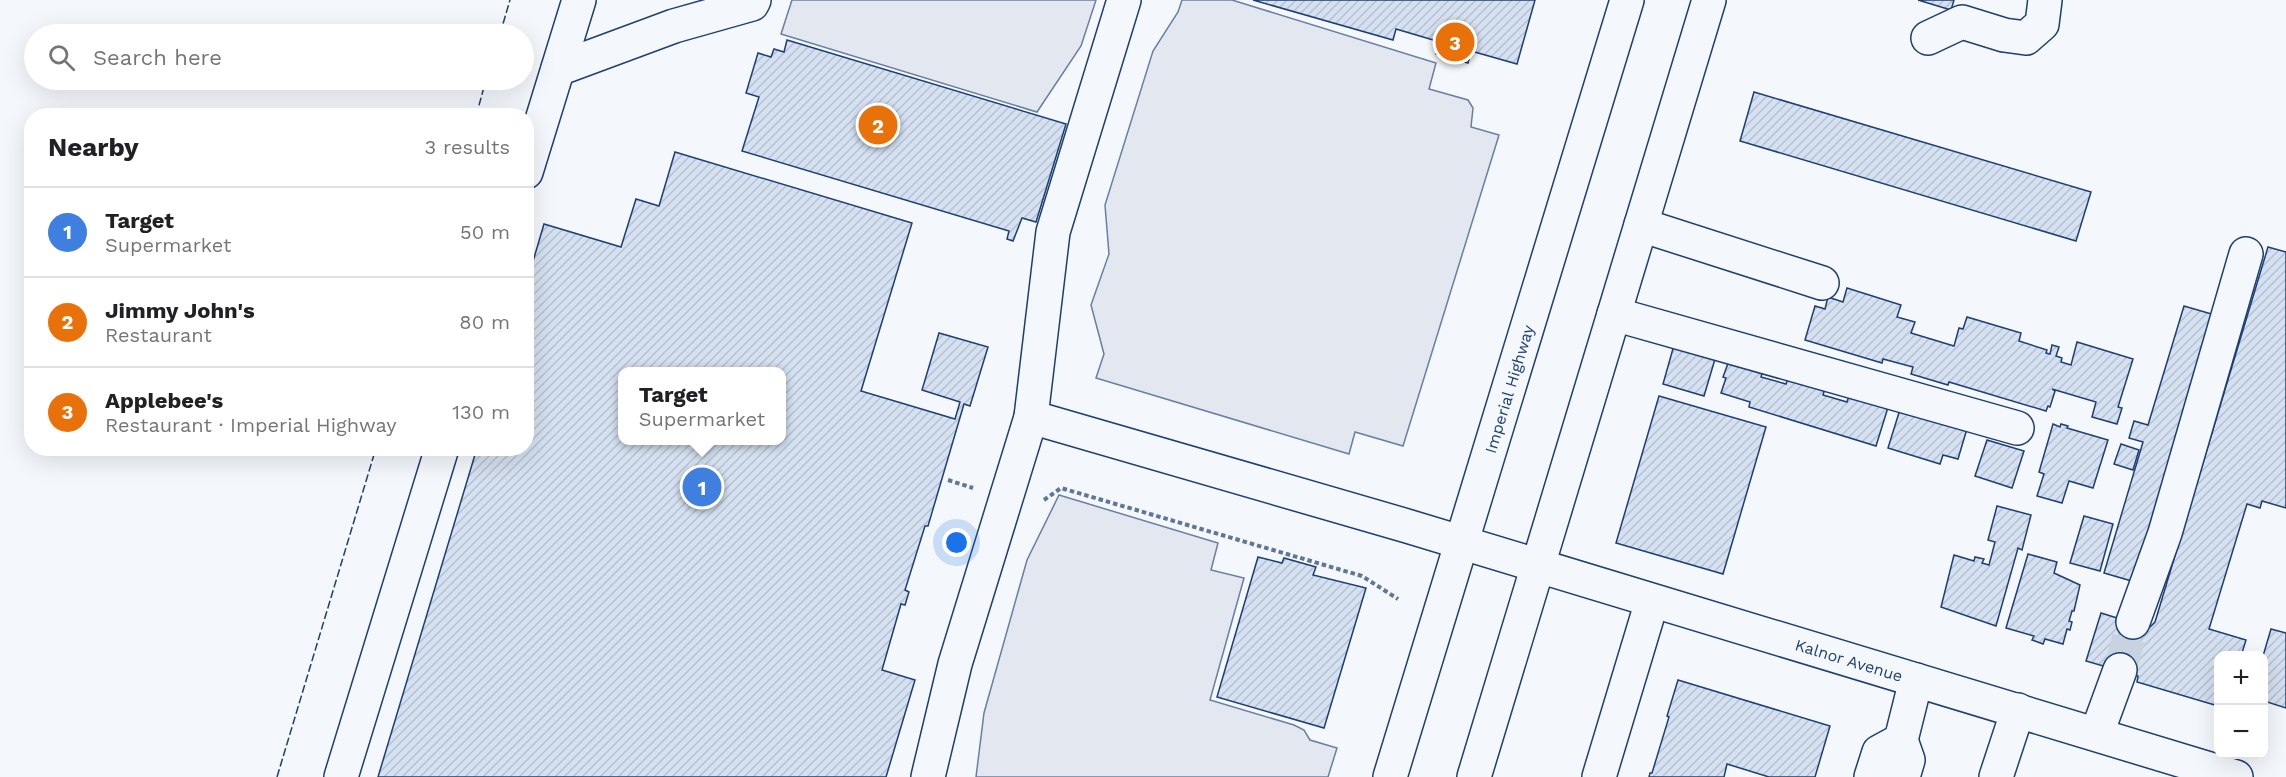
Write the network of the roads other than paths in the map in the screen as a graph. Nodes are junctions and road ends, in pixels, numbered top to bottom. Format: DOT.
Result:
graph roads {
  1 [pos="579,0"];
  2 [pos="754,0"];
  3 [pos="1124,0"];
  4 [pos="1627,0"];
  5 [pos="1709,0"];
  6 [pos="2045,0"];
  7 [pos="1928,38"];
  8 [pos="558,69"];
  9 [pos="534,146"];
  10 [pos="1641,225"];
  11 [pos="2246,254"];
  12 [pos="1822,284"];
  13 [pos="1614,314"];
  14 [pos="1030,417"];
  15 [pos="2017,428"];
  16 [pos="440,456"];
  17 [pos="1462,543"];
  18 [pos="1538,566"];
  19 [pos="1652,601"];
  20 [pos="2133,622"];
  21 [pos="2120,670"];
  22 [pos="1916,680"];
  23 [pos="2018,710"];
  24 [pos="2097,733"];
  25 [pos="1901,740"];
  26 [pos="2230,776"];
  27 [pos="341,777"];
  28 [pos="928,777"];
  29 [pos="1390,777"];
  30 [pos="1474,777"];
  31 [pos="1599,777"];
  32 [pos="1871,777"];
  33 [pos="1904,777"];
  34 [pos="1996,777"];
  1 -- 8 [label="main road"];
  2 -- 8 [label="main road"];
  3 -- 14 [label="main road"];
  4 -- 17 [label="main road, Imperial Highway"];
  5 -- 10 [label="main road"];
  6 -- 7 [label="main road"];
  8 -- 9 [label="main road"];
  10 -- 12 [label="main road"];
  10 -- 13 [label="main road"];
  11 -- 20 [label="main road"];
  13 -- 15 [label="main road"];
  13 -- 18 [label="main road"];
  14 -- 17 [label="main road, Kalnor Avenue"];
  14 -- 28 [label="main road"];
  16 -- 27 [label="main road"];
  17 -- 18 [label="main road, Kalnor Avenue"];
  17 -- 29 [label="main road, Imperial Highway"];
  18 -- 19 [label="main road, Kalnor Avenue"];
  18 -- 30 [label="main road"];
  19 -- 22 [label="main road, Kalnor Avenue"];
  19 -- 31 [label="main road"];
  21 -- 24 [label="main road"];
  22 -- 23 [label="main road, Kalnor Avenue"];
  22 -- 25 [label="main road"];
  23 -- 24 [label="main road, Kalnor Avenue"];
  23 -- 34 [label="main road"];
  24 -- 26 [label="main road, Kalnor Avenue"];
  25 -- 32 [label="main road"];
  25 -- 33 [label="main road"];
}
